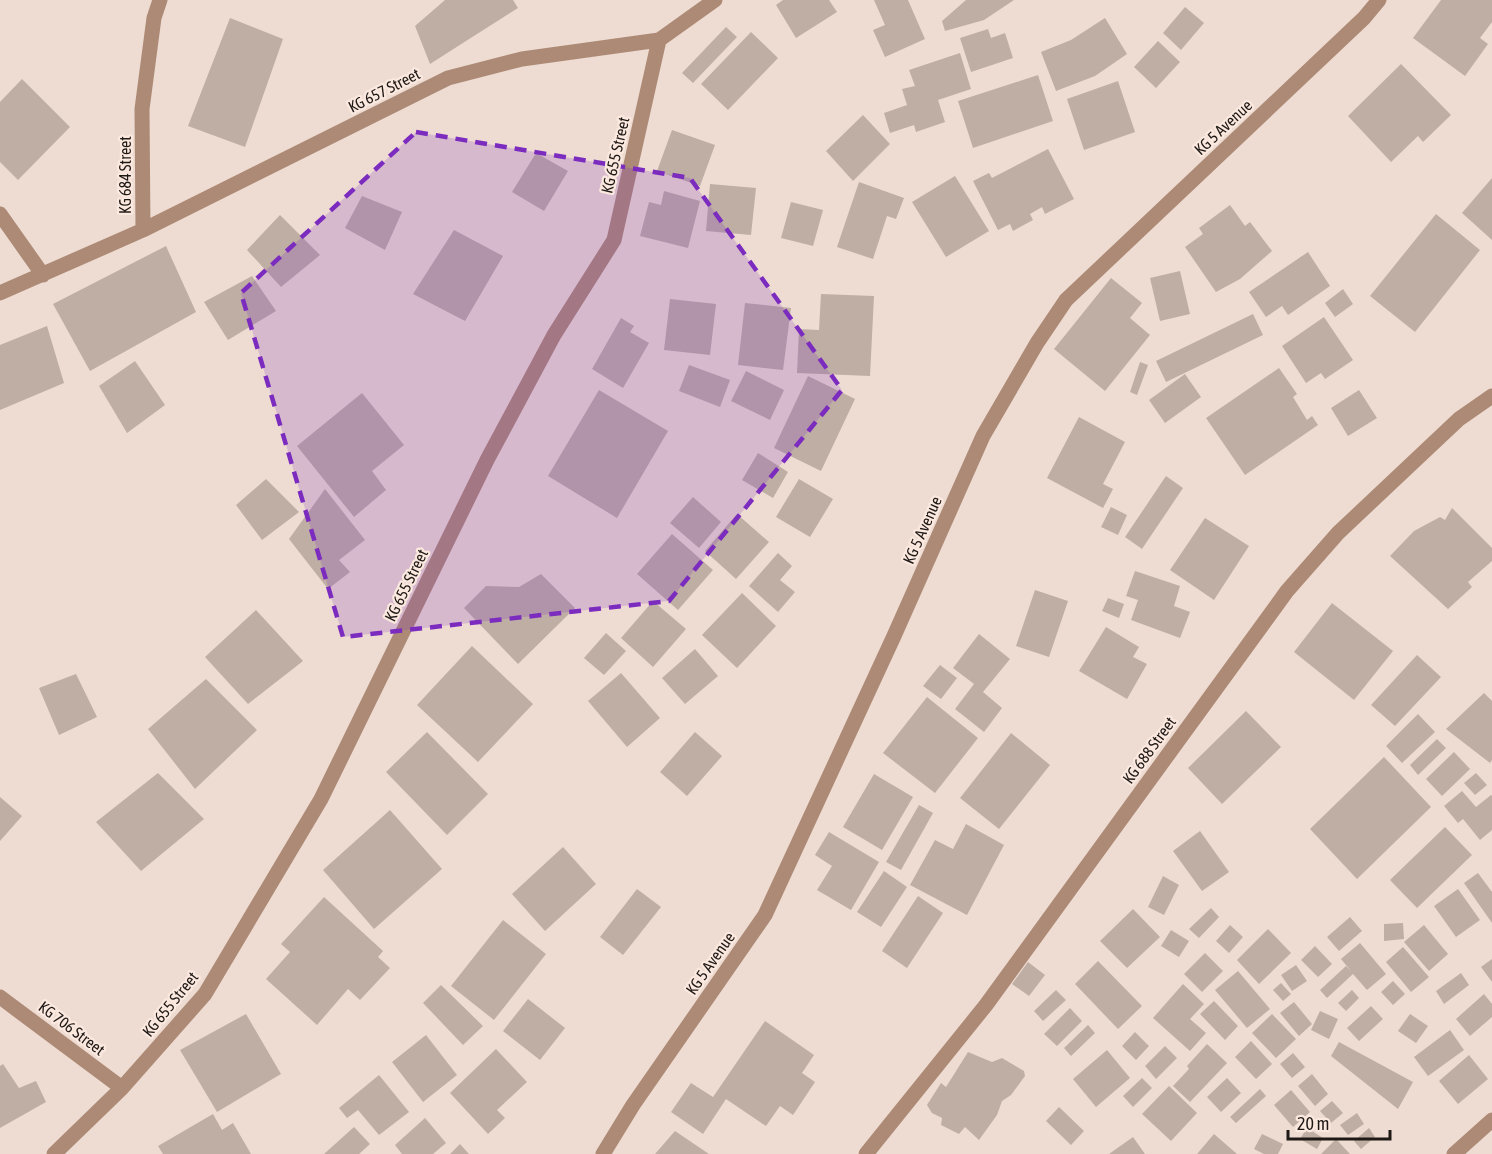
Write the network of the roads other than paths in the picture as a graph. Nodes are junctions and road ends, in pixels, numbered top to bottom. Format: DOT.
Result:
graph roads {
  1 [pos="160,0"];
  2 [pos="715,0"];
  3 [pos="1379,0"];
  4 [pos="659,40"];
  5 [pos="0,214"];
  6 [pos="143,230"];
  7 [pos="43,274"];
  8 [pos="0,293"];
  9 [pos="1492,396"];
  10 [pos="0,997"];
  11 [pos="123,1088"];
  12 [pos="1492,1120"];
  13 [pos="54,1154"];
  14 [pos="603,1154"];
  15 [pos="866,1154"];
  16 [pos="1454,1154"];
  1 -- 6 [label="street, KG 684 Street"];
  2 -- 4 [label="street"];
  3 -- 14 [label="street, KG 5 Avenue"];
  4 -- 6 [label="street, KG 657 Street"];
  4 -- 11 [label="street, KG 655 Street"];
  5 -- 7 [label="street"];
  6 -- 7 [label="street, KG 684 Street"];
  7 -- 8 [label="street, KG 684 Street"];
  9 -- 15 [label="street, KG 688 Street"];
  10 -- 11 [label="street, KG 706 Street"];
  11 -- 13 [label="street, KG 655 Street"];
  12 -- 16 [label="street"];
}
